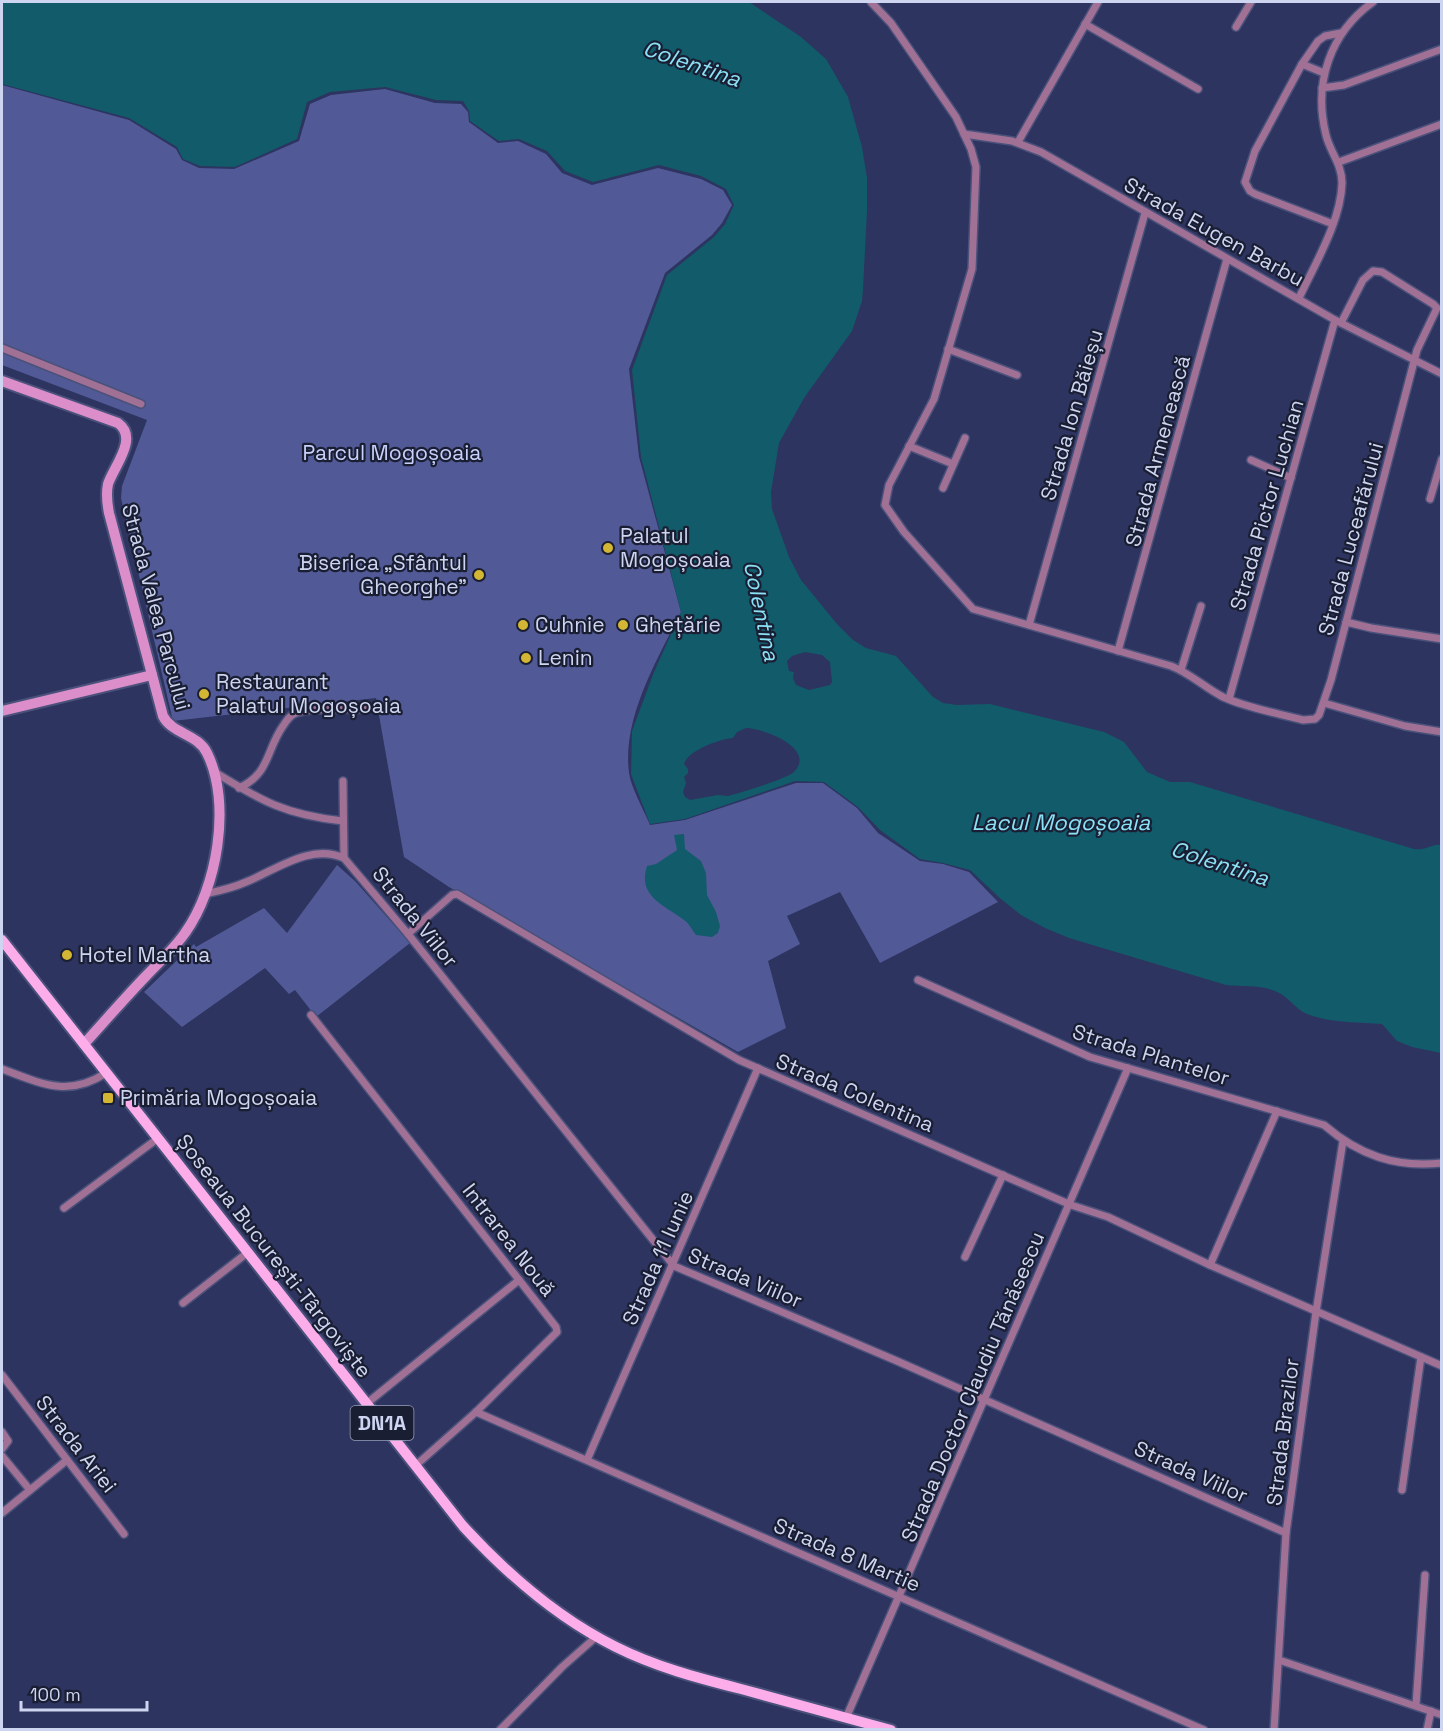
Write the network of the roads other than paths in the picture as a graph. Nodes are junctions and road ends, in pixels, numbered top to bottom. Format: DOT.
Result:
graph roads {
  1 [pos="871,2"];
  2 [pos="1098,2"];
  3 [pos="1251,2"];
  4 [pos="1373,2"];
  5 [pos="1085,24"];
  6 [pos="1236,27"];
  7 [pos="1341,33"];
  8 [pos="1442,49"];
  9 [pos="1302,64"];
  10 [pos="1324,73"];
  11 [pos="1322,88"];
  12 [pos="1198,89"];
  13 [pos="1442,124"];
  14 [pos="964,134"];
  15 [pos="1018,142"];
  16 [pos="1339,162"];
  17 [pos="1145,213"];
  18 [pos="1333,224"];
  19 [pos="1227,259"];
  20 [pos="1299,298"];
  21 [pos="1338,321"];
  22 [pos="2,348"];
  23 [pos="948,349"];
  24 [pos="1415,361"];
  25 [pos="1442,374"];
  26 [pos="1017,375"];
  27 [pos="2,381"];
  28 [pos="141,404"];
  29 [pos="965,438"];
  30 [pos="909,446"];
  31 [pos="1442,459"];
  32 [pos="1251,460"];
  33 [pos="953,464"];
  34 [pos="1292,478"];
  35 [pos="944,488"];
  36 [pos="1430,499"];
  37 [pos="1201,606"];
  38 [pos="1346,622"];
  39 [pos="1029,625"];
  40 [pos="1442,639"];
  41 [pos="1118,651"];
  42 [pos="1181,670"];
  43 [pos="152,675"];
  44 [pos="1229,699"];
  45 [pos="1324,703"];
  46 [pos="366,709"];
  47 [pos="2,711"];
  48 [pos="1442,732"];
  49 [pos="213,771"];
  50 [pos="343,781"];
  51 [pos="238,788"];
  52 [pos="344,820"];
  53 [pos="344,858"];
  54 [pos="205,894"];
  55 [pos="408,934"];
  56 [pos="2,940"];
  57 [pos="918,980"];
  58 [pos="311,1016"];
  59 [pos="84,1044"];
  60 [pos="758,1068"];
  61 [pos="1128,1068"];
  62 [pos="2,1069"];
  63 [pos="106,1074"];
  64 [pos="1277,1111"];
  65 [pos="157,1139"];
  66 [pos="1343,1141"];
  67 [pos="1442,1163"];
  68 [pos="1003,1175"];
  69 [pos="1071,1205"];
  70 [pos="64,1208"];
  71 [pos="247,1253"];
  72 [pos="965,1257"];
  73 [pos="1210,1264"];
  74 [pos="674,1266"];
  75 [pos="519,1280"];
  76 [pos="183,1303"];
  77 [pos="1316,1312"];
  78 [pos="1421,1357"];
  79 [pos="1442,1366"];
  80 [pos="2,1375"];
  81 [pos="984,1400"];
  82 [pos="366,1404"];
  83 [pos="476,1412"];
  84 [pos="2,1431"];
  85 [pos="2,1449"];
  86 [pos="2,1456"];
  87 [pos="67,1460"];
  88 [pos="587,1460"];
  89 [pos="416,1466"];
  90 [pos="30,1490"];
  91 [pos="1402,1490"];
  92 [pos="2,1513"];
  93 [pos="1287,1533"];
  94 [pos="124,1534"];
  95 [pos="1425,1575"];
  96 [pos="901,1596"];
  97 [pos="597,1637"];
  98 [pos="1279,1660"];
  99 [pos="1416,1705"];
  100 [pos="1431,1711"];
  101 [pos="1442,1715"];
  102 [pos="846,1718"];
  103 [pos="500,1730"];
  104 [pos="891,1730"];
  105 [pos="1204,1730"];
  106 [pos="1274,1730"];
  107 [pos="1427,1730"];
  1 -- 14 [label="street"];
  2 -- 5 [label="street"];
  3 -- 6 [label="street"];
  4 -- 7 [label="street"];
  5 -- 12 [label="street"];
  5 -- 15 [label="street"];
  7 -- 9 [label="street"];
  7 -- 10 [label="street"];
  8 -- 11 [label="street"];
  9 -- 10 [label="street"];
  9 -- 18 [label="street"];
  10 -- 11 [label="street"];
  11 -- 16 [label="street"];
  13 -- 16 [label="street"];
  14 -- 15 [label="street, Strada Eugen Barbu"];
  14 -- 23 [label="street"];
  15 -- 17 [label="street, Strada Eugen Barbu"];
  16 -- 18 [label="street"];
  17 -- 19 [label="street, Strada Eugen Barbu"];
  17 -- 39 [label="street, Strada Ion Băieșu"];
  18 -- 20 [label="street"];
  19 -- 20 [label="street, Strada Eugen Barbu"];
  19 -- 41 [label="street, Strada Armenească"];
  20 -- 21 [label="street, Strada Eugen Barbu"];
  21 -- 24 [label="street, Strada Eugen Barbu"];
  21 -- 24 [label="street, Strada Pictor Luchian"];
  21 -- 34 [label="street, Strada Pictor Luchian"];
  22 -- 28 [label="street"];
  23 -- 26 [label="street"];
  23 -- 30 [label="street"];
  24 -- 25 [label="street, Strada Eugen Barbu"];
  24 -- 38 [label="street, Strada Luceafărului"];
  27 -- 43 [label="street, Strada Valea Parcului"];
  29 -- 33 [label="street"];
  30 -- 33 [label="street"];
  30 -- 39 [label="street"];
  31 -- 36 [label="street"];
  32 -- 34 [label="street"];
  33 -- 35 [label="street"];
  34 -- 44 [label="street, Strada Pictor Luchian"];
  37 -- 42 [label="street"];
  38 -- 40 [label="street"];
  38 -- 45 [label="street, Strada Luceafărului"];
  39 -- 41 [label="street"];
  41 -- 42 [label="street"];
  42 -- 44 [label="street"];
  43 -- 47 [label="street"];
  43 -- 49 [label="street, Strada Valea Parcului"];
  44 -- 45 [label="street, Strada Luceafărului"];
  45 -- 48 [label="street"];
  46 -- 51 [label="street"];
  49 -- 51 [label="street"];
  49 -- 54 [label="street, Strada Valea Parcului"];
  50 -- 52 [label="street"];
  51 -- 52 [label="street"];
  52 -- 53 [label="street"];
  53 -- 54 [label="street, Strada Viilor"];
  53 -- 55 [label="street, Strada Viilor"];
  54 -- 59 [label="street, Strada Valea Parcului"];
  55 -- 60 [label="street, Strada Colentina"];
  55 -- 74 [label="street, Strada Viilor"];
  56 -- 59 [label="main road, Șoseaua București-Târgoviște / DN1A"];
  57 -- 61 [label="street, Strada Plantelor"];
  58 -- 75 [label="street, Intrarea Nouă"];
  59 -- 63 [label="main road, Șoseaua București-Târgoviște / DN1A"];
  60 -- 68 [label="street, Strada Colentina"];
  60 -- 74 [label="street, Strada 11 Iunie"];
  61 -- 64 [label="street, Strada Plantelor"];
  61 -- 69 [label="street, Strada Doctor Claudiu Tănăsescu"];
  62 -- 63 [label="street"];
  63 -- 65 [label="main road, Șoseaua București-Târgoviște / DN1A"];
  64 -- 66 [label="street, Strada Plantelor"];
  64 -- 73 [label="street"];
  65 -- 70 [label="street"];
  65 -- 71 [label="main road, Șoseaua București-Târgoviște / DN1A"];
  66 -- 67 [label="street, Strada Plantelor"];
  66 -- 77 [label="street, Strada Brazilor"];
  68 -- 69 [label="street, Strada Colentina"];
  68 -- 72 [label="street"];
  69 -- 73 [label="street, Strada Colentina"];
  69 -- 81 [label="street, Strada Doctor Claudiu Tănăsescu"];
  71 -- 76 [label="street"];
  71 -- 82 [label="main road, Șoseaua București-Târgoviște / DN1A"];
  73 -- 77 [label="street, Strada Colentina"];
  74 -- 81 [label="street, Strada Viilor"];
  74 -- 88 [label="street, Strada 11 Iunie"];
  75 -- 82 [label="street"];
  75 -- 83 [label="street, Intrarea Nouă"];
  77 -- 78 [label="street, Strada Colentina"];
  77 -- 93 [label="street, Strada Brazilor"];
  78 -- 79 [label="street, Strada Colentina"];
  78 -- 91 [label="street"];
  80 -- 87 [label="street, Strada Ariei"];
  81 -- 93 [label="street, Strada Viilor"];
  81 -- 96 [label="street, Strada Doctor Claudiu Tănăsescu"];
  82 -- 89 [label="main road, Șoseaua București-Târgoviște / DN1A"];
  83 -- 88 [label="street, Strada 8 Martie"];
  83 -- 89 [label="street, Intrarea Nouă"];
  84 -- 85 [label="street"];
  86 -- 90 [label="street"];
  87 -- 90 [label="street"];
  87 -- 94 [label="street, Strada Ariei"];
  88 -- 96 [label="street, Strada 8 Martie"];
  89 -- 97 [label="main road, Șoseaua București-Târgoviște / DN1A"];
  90 -- 92 [label="street"];
  93 -- 98 [label="street, Strada Brazilor"];
  95 -- 99 [label="street"];
  96 -- 102 [label="street, Strada Doctor Claudiu Tănăsescu"];
  96 -- 105 [label="street, Strada 8 Martie"];
  97 -- 102 [label="main road, Șoseaua București-Târgoviște / DN1A"];
  97 -- 103 [label="street"];
  98 -- 99 [label="street"];
  98 -- 106 [label="street, Strada Brazilor"];
  99 -- 100 [label="street"];
  100 -- 101 [label="street"];
  100 -- 107 [label="street"];
  102 -- 104 [label="main road, Șoseaua București-Târgoviște / DN1A"];
}
